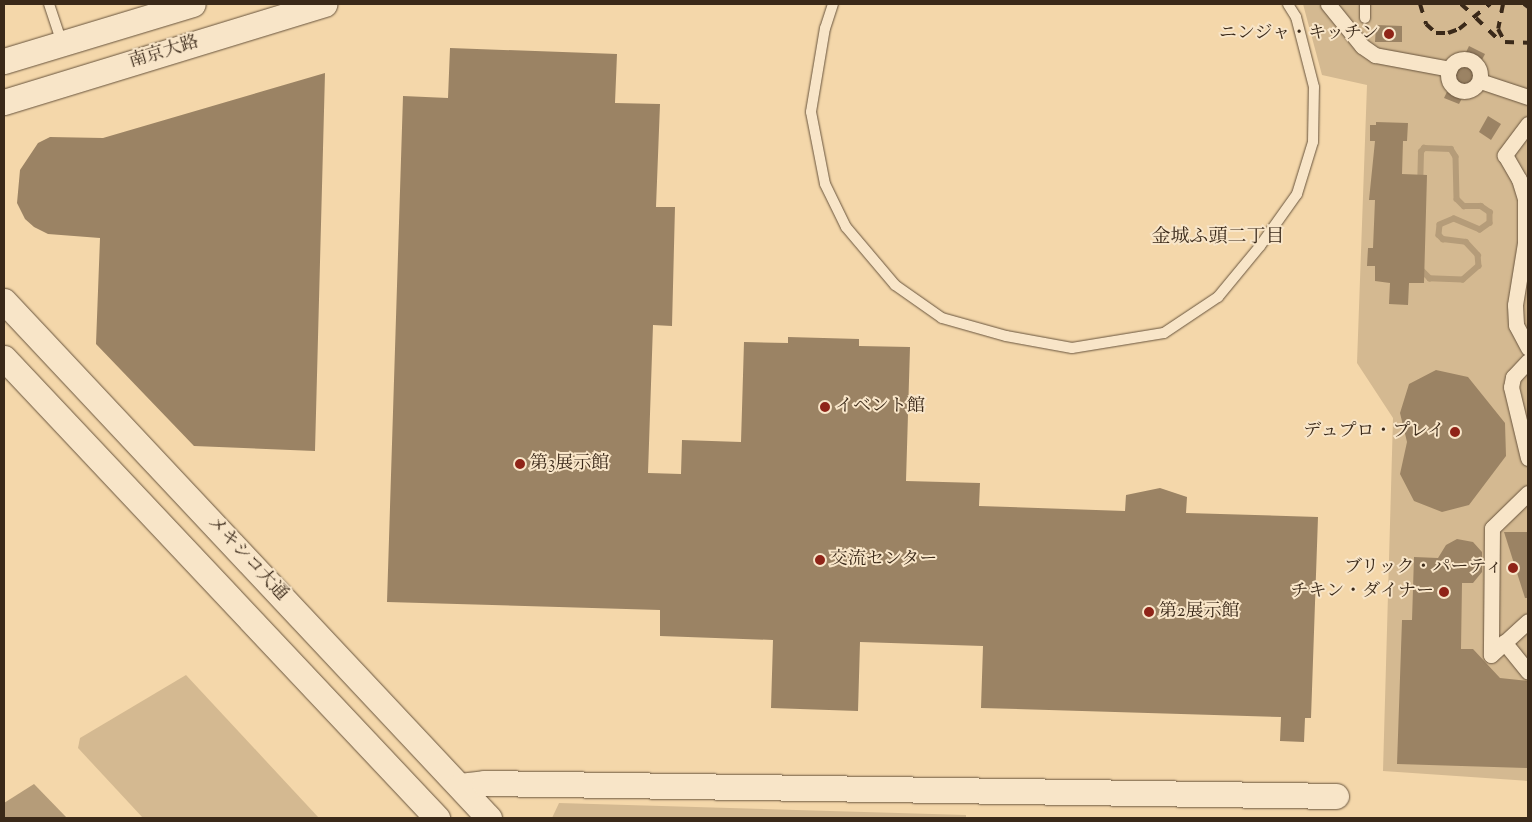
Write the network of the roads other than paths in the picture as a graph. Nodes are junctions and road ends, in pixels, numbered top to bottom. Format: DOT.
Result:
graph roads {
  1 [pos="49,4"];
  2 [pos="193,4"];
  3 [pos="324,4"];
  4 [pos="833,4"];
  5 [pos="1288,4"];
  6 [pos="1328,4"];
  7 [pos="1365,4"];
  8 [pos="1365,18"];
  9 [pos="62,43"];
  10 [pos="4,61"];
  11 [pos="1450,69"];
  12 [pos="1480,81"];
  13 [pos="1528,97"];
  14 [pos="4,102"];
  15 [pos="1528,124"];
  16 [pos="4,301"];
  17 [pos="1528,348"];
  18 [pos="1528,361"];
  19 [pos="8,370"];
  20 [pos="1528,458"];
  21 [pos="1528,493"];
  22 [pos="1528,621"];
  23 [pos="1504,642"];
  24 [pos="1528,672"];
  25 [pos="460,786"];
  26 [pos="1336,796"];
  27 [pos="437,818"];
  28 [pos="489,818"];
  1 -- 9 [label="lane"];
  2 -- 9 [label="street"];
  3 -- 14 [label="street, 南京大路"];
  4 -- 5 [label="lane"];
  6 -- 11 [label="street"];
  7 -- 8 [label="lane"];
  9 -- 10 [label="street"];
  11 -- 12 [label="street"];
  11 -- 12 [label="street"];
  12 -- 13 [label="street"];
  15 -- 17 [label="street"];
  16 -- 25 [label="street, メキシコ大通"];
  18 -- 20 [label="street"];
  19 -- 27 [label="street"];
  21 -- 23 [label="street"];
  22 -- 23 [label="street"];
  23 -- 24 [label="street"];
  25 -- 26 [label="street"];
  25 -- 28 [label="street, メキシコ大通"];
}
